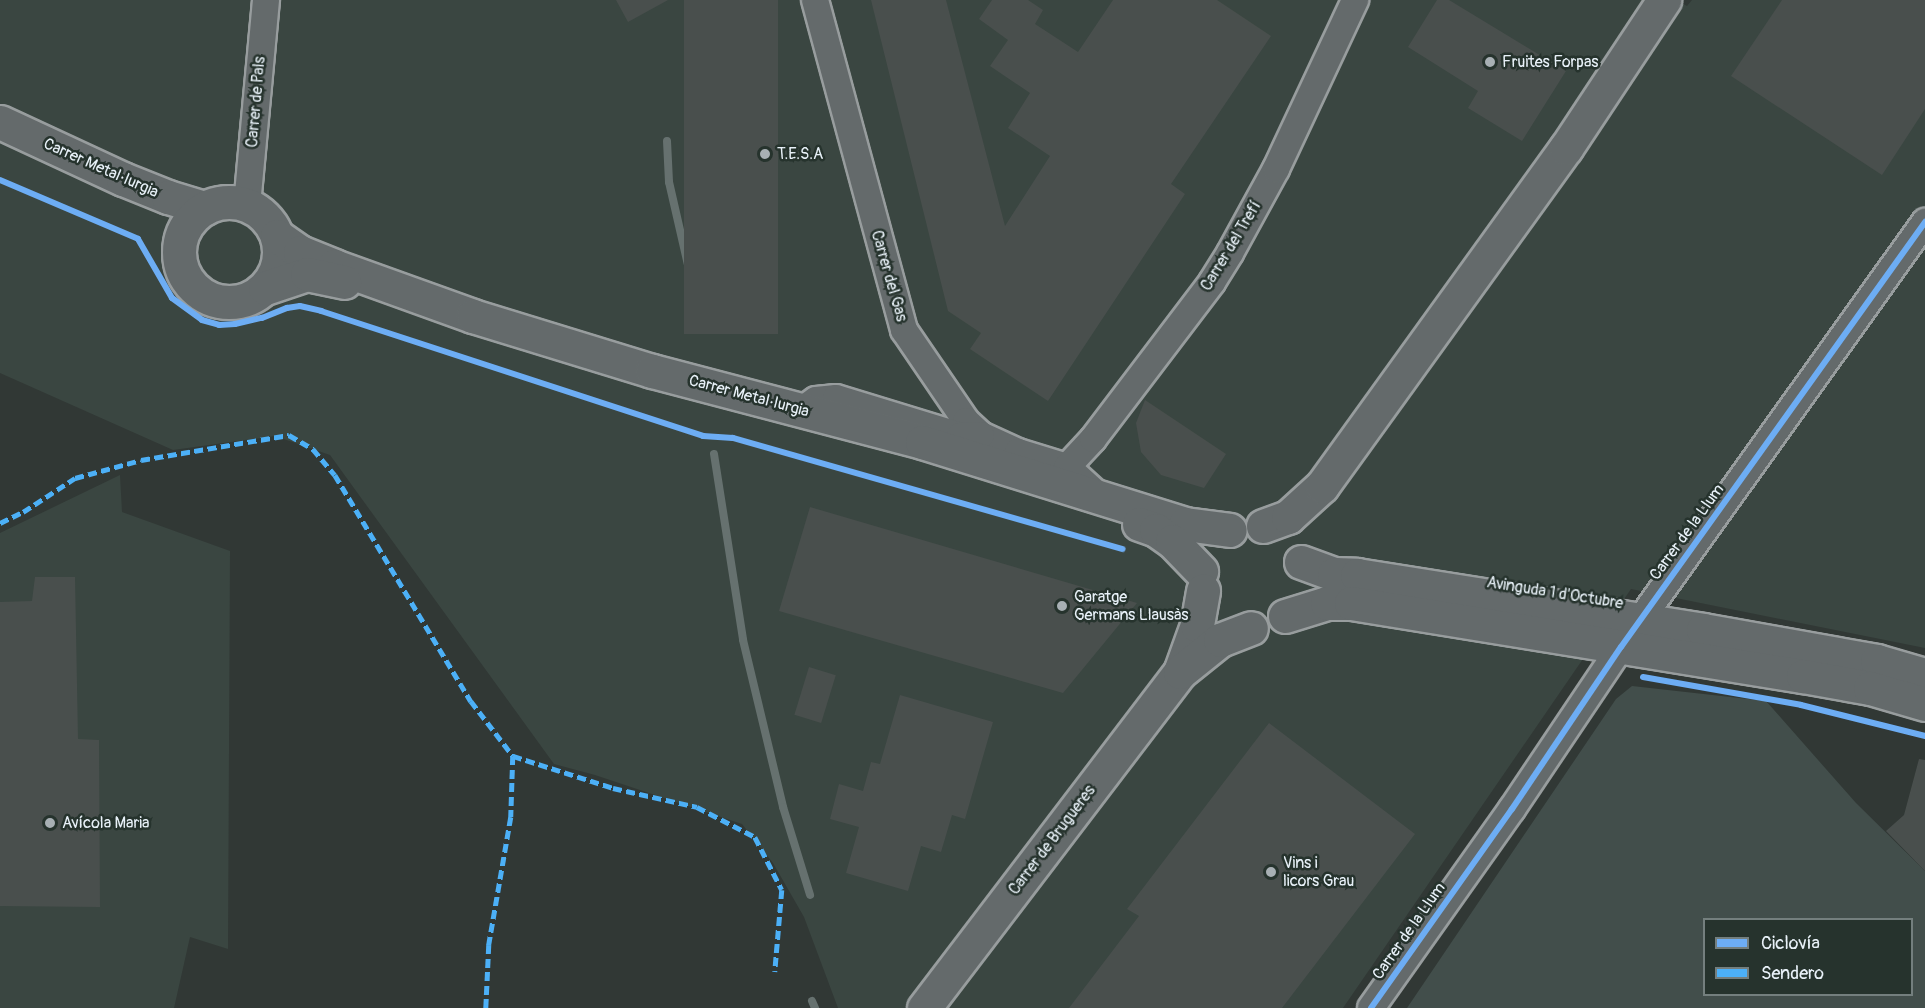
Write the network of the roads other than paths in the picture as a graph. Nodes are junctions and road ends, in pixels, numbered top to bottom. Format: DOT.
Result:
graph roads {
  1 [pos="266,0"];
  2 [pos="815,0"];
  3 [pos="1354,0"];
  4 [pos="1664,0"];
  5 [pos="0,122"];
  6 [pos="0,140"];
  7 [pos="247,205"];
  8 [pos="204,208"];
  9 [pos="1925,222"];
  10 [pos="277,236"];
  11 [pos="179,254"];
  12 [pos="265,288"];
  13 [pos="802,410"];
  14 [pos="981,435"];
  15 [pos="1067,467"];
  16 [pos="1322,486"];
  17 [pos="1099,497"];
  18 [pos="1263,526"];
  19 [pos="1230,530"];
  20 [pos="1300,557"];
  21 [pos="1202,581"];
  22 [pos="1354,589"];
  23 [pos="1285,616"];
  24 [pos="1641,620"];
  25 [pos="1251,628"];
  26 [pos="1621,647"];
  27 [pos="1180,672"];
  28 [pos="1925,675"];
  29 [pos="1925,704"];
  30 [pos="924,1008"];
  31 [pos="1371,1008"];
  1 -- 7 [label="street, Carrer de Pals"];
  2 -- 14 [label="street, Carrer del Gas"];
  3 -- 15 [label="street, Carrer del Trefí"];
  4 -- 16 [label="main road"];
  5 -- 8 [label="main road, Carrer Metal·lurgia"];
  6 -- 11 [label="main road, Carrer Metal·lurgia"];
  7 -- 8 [label="main road"];
  7 -- 10 [label="main road"];
  8 -- 11 [label="main road"];
  9 -- 24 [label="street, Carrer de la Llum"];
  10 -- 12 [label="main road"];
  10 -- 13 [label="main road, Carrer Metal·lurgia"];
  11 -- 12 [label="main road"];
  12 -- 21 [label="main road, Carrer Metal·lurgia"];
  13 -- 14 [label="street"];
  13 -- 17 [label="main road, Carrer Metal·lurgia"];
  14 -- 15 [label="street, Carrer del Gas"];
  15 -- 17 [label="street, Carrer del Gas"];
  16 -- 18 [label="main road"];
  16 -- 20 [label="main road"];
  17 -- 19 [label="main road, Carrer Metal·lurgia"];
  18 -- 19 [label="main road"];
  18 -- 20 [label="main road"];
  19 -- 21 [label="main road"];
  20 -- 22 [label="main road"];
  20 -- 23 [label="main road"];
  21 -- 25 [label="main road"];
  21 -- 27 [label="main road"];
  22 -- 23 [label="main road"];
  22 -- 24 [label="main road, Avinguda 1 d'Octubre"];
  22 -- 26 [label="main road"];
  23 -- 25 [label="main road"];
  24 -- 26 [label="street, Carrer de la Llum"];
  24 -- 28 [label="main road, Avinguda 1 d'Octubre"];
  25 -- 27 [label="main road"];
  26 -- 29 [label="main road"];
  26 -- 31 [label="street, Carrer de la Llum"];
  27 -- 30 [label="main road, Carrer de Brugueres"];
}
